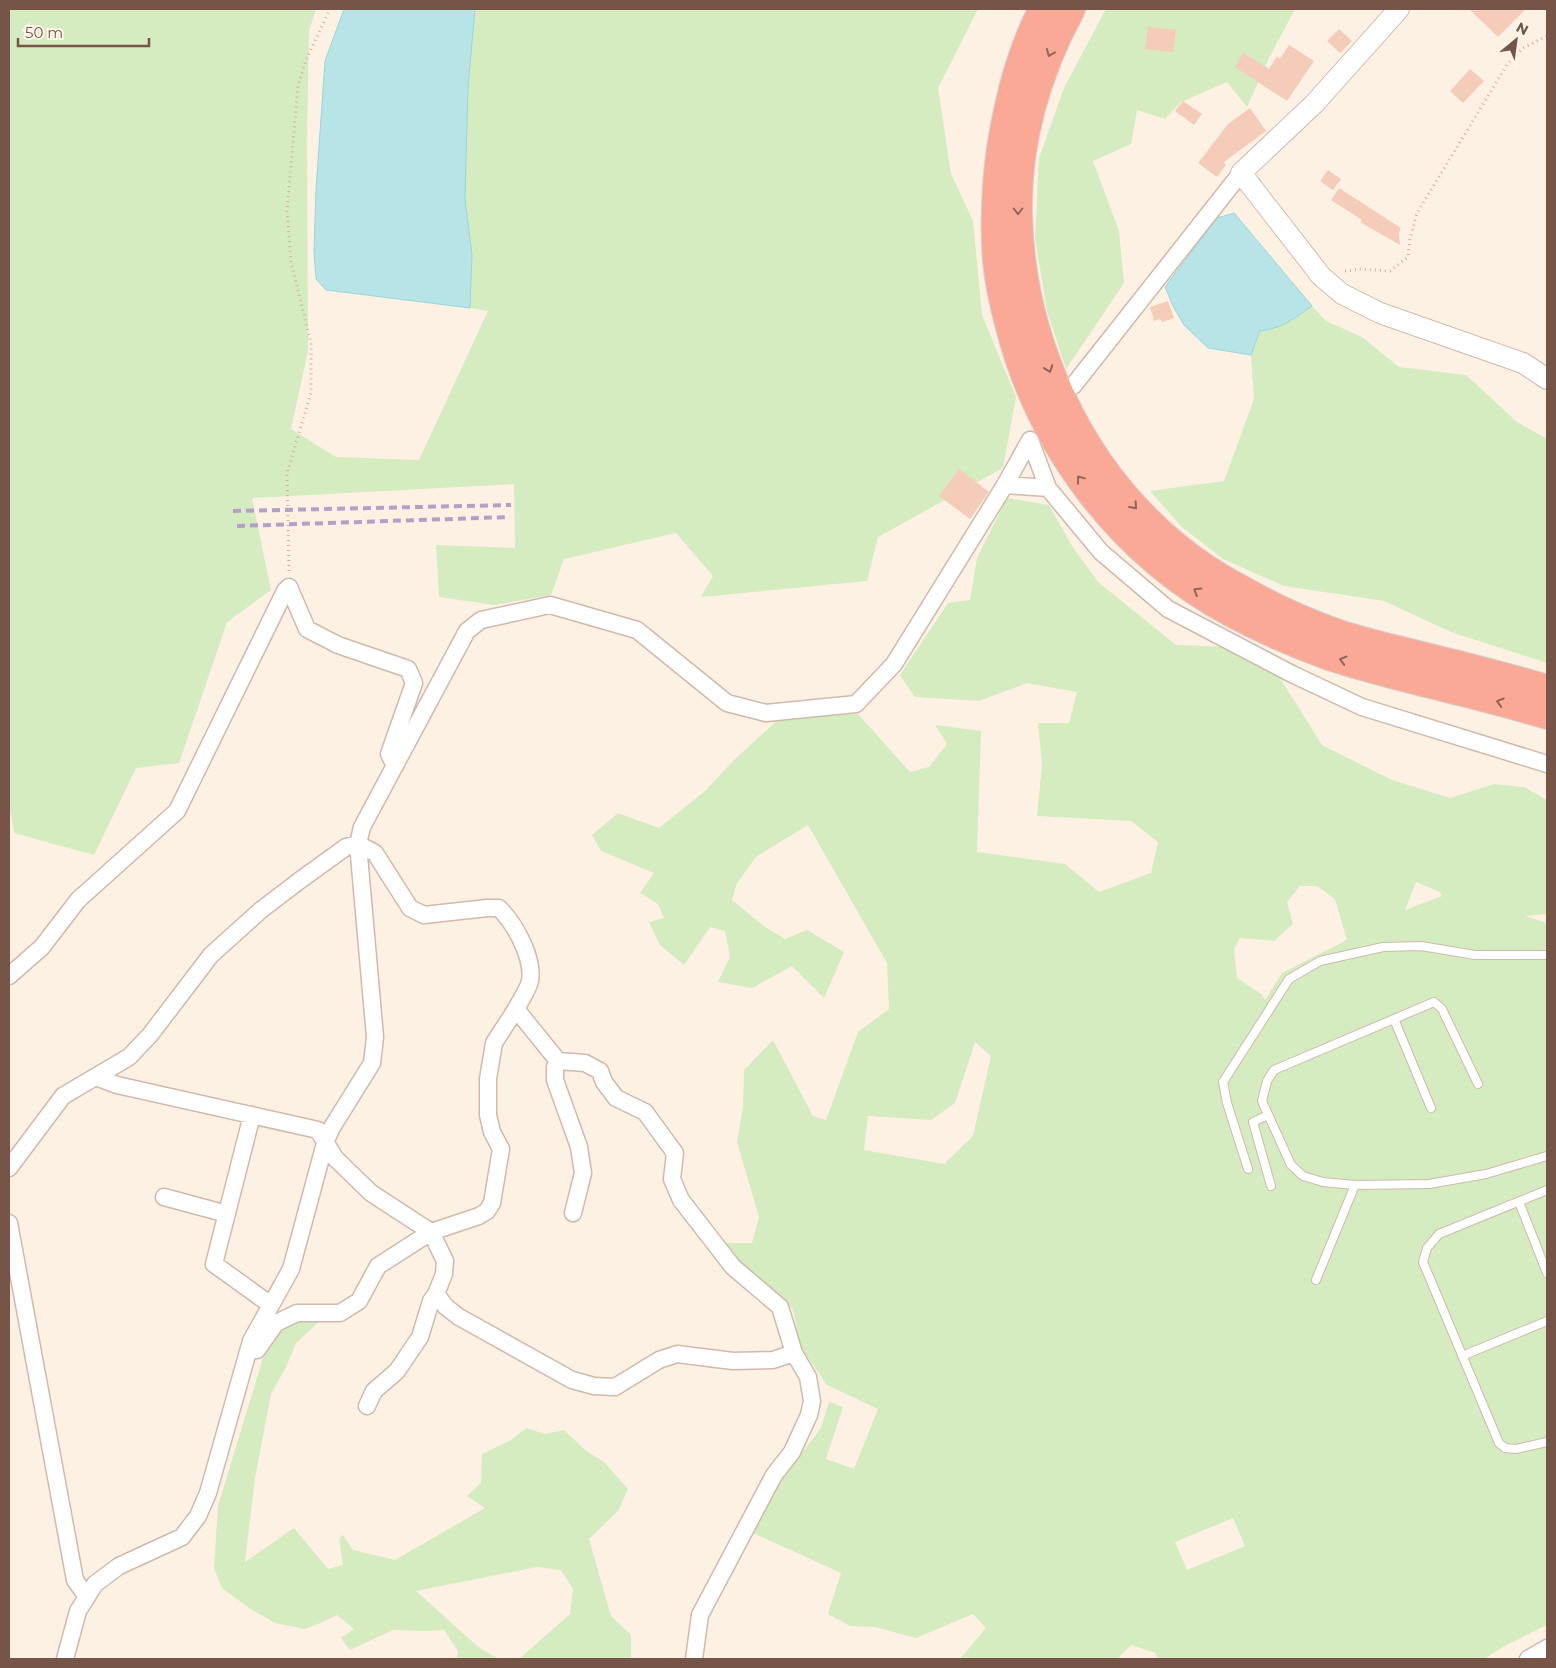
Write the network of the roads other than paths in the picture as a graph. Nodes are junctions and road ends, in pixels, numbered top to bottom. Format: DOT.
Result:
graph roads {
  1 [pos="1043,9"];
  2 [pos="1071,9"];
  3 [pos="1399,9"];
  4 [pos="1241,173"];
  5 [pos="1547,380"];
  6 [pos="1073,386"];
  7 [pos="1005,485"];
  8 [pos="1048,488"];
  9 [pos="1547,689"];
  10 [pos="1547,715"];
  11 [pos="1547,764"];
  12 [pos="395,766"];
  13 [pos="358,844"];
  14 [pos="1547,955"];
  15 [pos="9,976"];
  16 [pos="516,1009"];
  17 [pos="1394,1019"];
  18 [pos="558,1062"];
  19 [pos="96,1077"];
  20 [pos="1478,1084"];
  21 [pos="1431,1108"];
  22 [pos="252,1115"];
  23 [pos="1268,1115"];
  24 [pos="325,1142"];
  25 [pos="1547,1156"];
  26 [pos="9,1168"];
  27 [pos="1248,1169"];
  28 [pos="1355,1184"];
  29 [pos="1271,1186"];
  30 [pos="1547,1190"];
  31 [pos="164,1197"];
  32 [pos="1519,1202"];
  33 [pos="573,1213"];
  34 [pos="227,1214"];
  35 [pos="9,1223"];
  36 [pos="431,1232"];
  37 [pos="1547,1273"];
  38 [pos="1316,1280"];
  39 [pos="436,1294"];
  40 [pos="271,1305"];
  41 [pos="1547,1321"];
  42 [pos="794,1352"];
  43 [pos="1462,1356"];
  44 [pos="246,1358"];
  45 [pos="367,1406"];
  46 [pos="1547,1442"];
  47 [pos="87,1597"];
  48 [pos="1547,1648"];
  49 [pos="65,1659"];
  50 [pos="694,1659"];
  51 [pos="1528,1659"];
  10 -- 1 [label="highway, one-way"];
  2 -- 9 [label="highway, one-way"];
  3 -- 4 [label="street"];
  4 -- 5 [label="street"];
  4 -- 6 [label="street"];
  7 -- 8 [label="street"];
  7 -- 8 [label="street"];
  7 -- 12 [label="street"];
  8 -- 11 [label="street"];
  12 -- 13 [label="street"];
  12 -- 15 [label="street"];
  13 -- 16 [label="street"];
  13 -- 19 [label="street"];
  13 -- 24 [label="street"];
  14 -- 27 [label="lane"];
  16 -- 18 [label="street"];
  16 -- 36 [label="street"];
  17 -- 20 [label="lane"];
  17 -- 21 [label="lane"];
  17 -- 23 [label="lane"];
  18 -- 33 [label="street"];
  18 -- 42 [label="street"];
  19 -- 22 [label="street"];
  19 -- 26 [label="street"];
  22 -- 24 [label="street"];
  22 -- 34 [label="street"];
  23 -- 28 [label="lane"];
  23 -- 29 [label="lane"];
  24 -- 36 [label="street"];
  24 -- 40 [label="street"];
  25 -- 28 [label="lane"];
  28 -- 38 [label="lane"];
  30 -- 32 [label="lane"];
  31 -- 34 [label="street"];
  32 -- 37 [label="lane"];
  32 -- 43 [label="lane"];
  34 -- 40 [label="street"];
  35 -- 47 [label="street"];
  36 -- 39 [label="street"];
  36 -- 44 [label="street"];
  39 -- 42 [label="street"];
  39 -- 45 [label="street"];
  40 -- 44 [label="street"];
  41 -- 43 [label="lane"];
  42 -- 50 [label="street"];
  43 -- 46 [label="lane"];
  44 -- 47 [label="street"];
  47 -- 49 [label="street"];
  48 -- 51 [label="street"];
}
